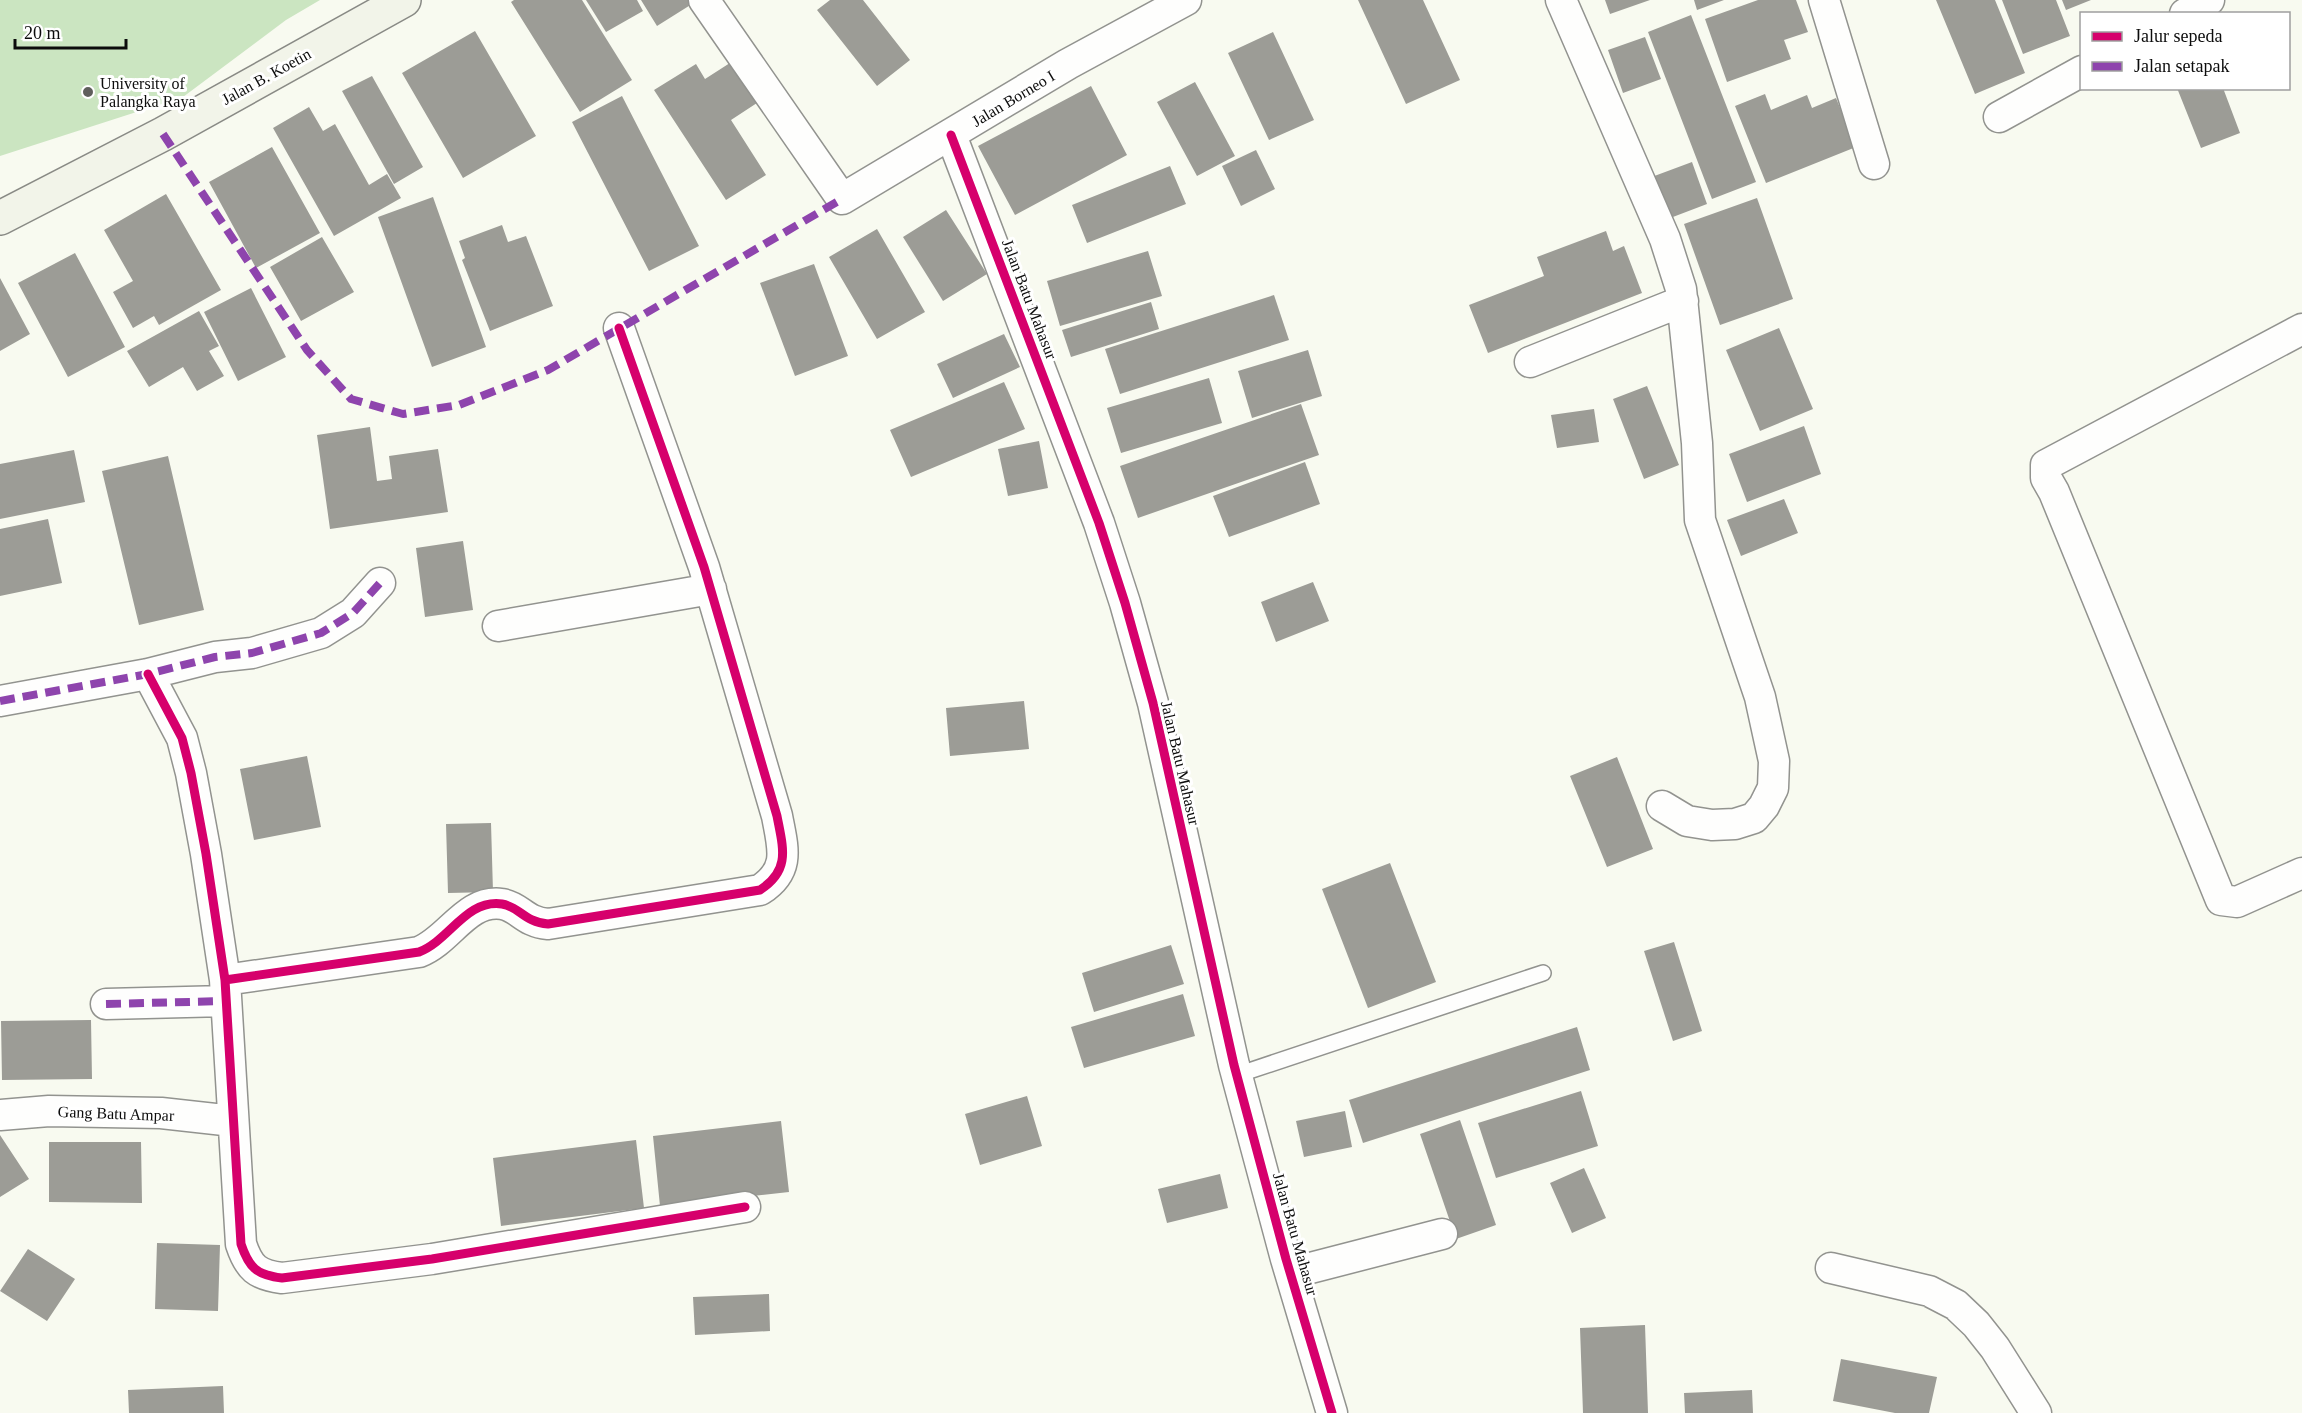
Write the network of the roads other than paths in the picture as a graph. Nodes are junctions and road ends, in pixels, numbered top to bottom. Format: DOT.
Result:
graph roads {
  1 [pos="404,0"];
  2 [pos="704,0"];
  3 [pos="1186,0"];
  4 [pos="1562,0"];
  5 [pos="1824,0"];
  6 [pos="2209,0"];
  7 [pos="2188,12"];
  8 [pos="2080,72"];
  9 [pos="1999,117"];
  10 [pos="951,135"];
  11 [pos="1874,164"];
  12 [pos="2,211"];
  13 [pos="1683,301"];
  14 [pos="619,328"];
  15 [pos="2302,329"];
  16 [pos="1530,362"];
  17 [pos="380,583"];
  18 [pos="711,589"];
  19 [pos="498,626"];
  20 [pos="148,674"];
  21 [pos="0,701"];
  22 [pos="1662,806"];
  23 [pos="2302,873"];
  24 [pos="1543,973"];
  25 [pos="225,991"];
  26 [pos="106,1004"];
  27 [pos="1237,1075"];
  28 [pos="0,1115"];
  29 [pos="233,1121"];
  30 [pos="745,1208"];
  31 [pos="1443,1234"];
  32 [pos="1831,1268"];
  33 [pos="1290,1273"];
  34 [pos="1332,1413"];
  35 [pos="2036,1413"];
  1 -- 12 [label="street, Jalan B. Koetin"];
  2 -- 10 [label="street, Jalan Borneo I"];
  3 -- 10 [label="street, Jalan Borneo I"];
  4 -- 13 [label="street"];
  5 -- 11 [label="street"];
  6 -- 7 [label="street"];
  8 -- 9 [label="street"];
  10 -- 27 [label="street, Jalan Batu Mahasur"];
  13 -- 16 [label="street"];
  13 -- 22 [label="street"];
  14 -- 18 [label="street"];
  15 -- 23 [label="street"];
  17 -- 20 [label="street"];
  18 -- 19 [label="street"];
  18 -- 25 [label="street"];
  20 -- 21 [label="street"];
  20 -- 25 [label="street"];
  24 -- 27 [label="lane"];
  25 -- 26 [label="street"];
  25 -- 29 [label="street"];
  27 -- 33 [label="street, Jalan Batu Mahasur"];
  28 -- 29 [label="street, Gang Batu Ampar"];
  29 -- 30 [label="street"];
  31 -- 33 [label="street"];
  32 -- 35 [label="street"];
  33 -- 34 [label="street, Jalan Batu Mahasur"];
}
